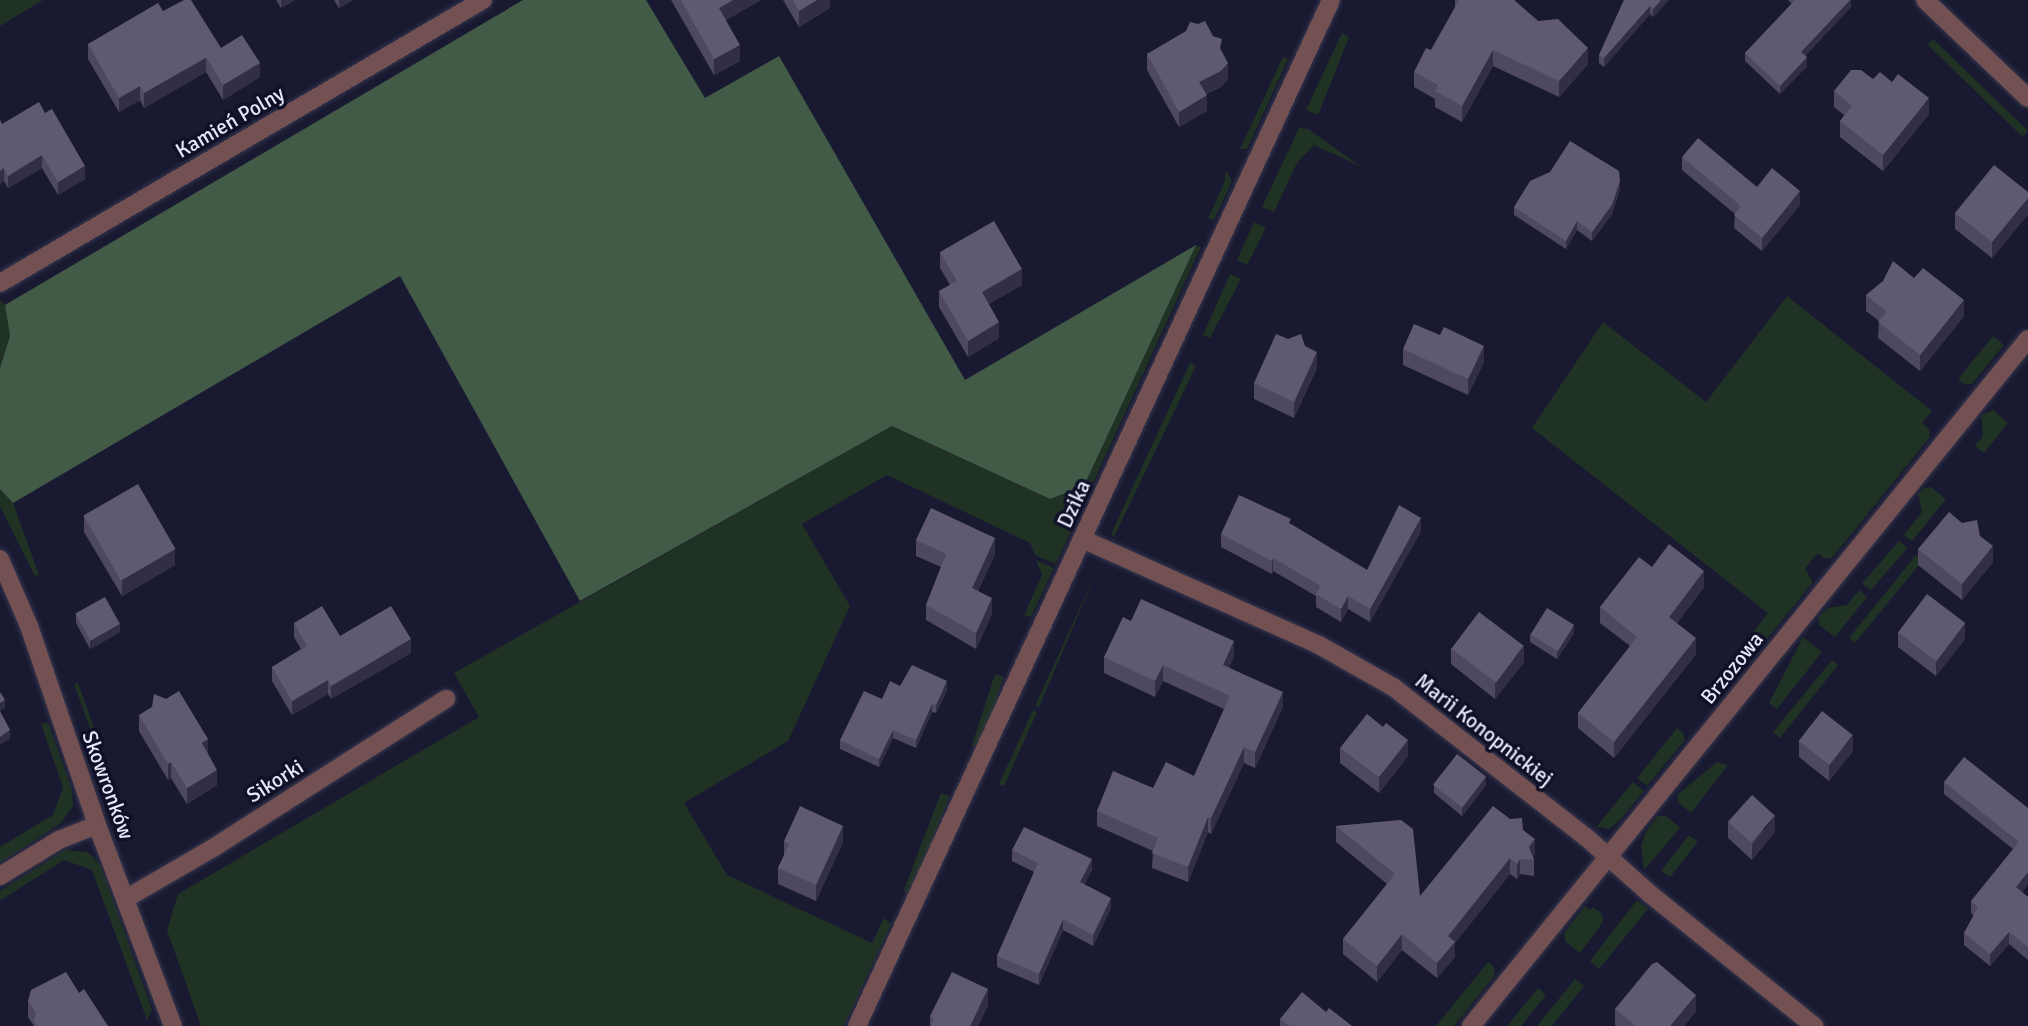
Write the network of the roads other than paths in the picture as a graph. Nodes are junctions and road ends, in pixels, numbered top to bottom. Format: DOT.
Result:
graph roads {
  1 [pos="483,0"];
  2 [pos="1331,0"];
  3 [pos="1925,0"];
  4 [pos="2028,98"];
  5 [pos="0,283"];
  6 [pos="2028,339"];
  7 [pos="1082,539"];
  8 [pos="0,559"];
  9 [pos="446,699"];
  10 [pos="97,825"];
  11 [pos="1608,857"];
  12 [pos="0,876"];
  13 [pos="127,898"];
  14 [pos="173,1026"];
  15 [pos="857,1026"];
  16 [pos="1471,1026"];
  17 [pos="1814,1026"];
  1 -- 5 [label="street, Kamień Polny"];
  2 -- 7 [label="street, Dzika"];
  3 -- 4 [label="street"];
  6 -- 11 [label="street, Brzozowa"];
  7 -- 11 [label="street, Marii Konopnickiej"];
  7 -- 15 [label="street, Dzika"];
  8 -- 10 [label="street, Skowronków"];
  9 -- 13 [label="street, Sikorki"];
  10 -- 12 [label="street"];
  10 -- 13 [label="street, Skowronków"];
  11 -- 16 [label="street, Brzozowa"];
  11 -- 17 [label="street, Marii Konopnickiej"];
  13 -- 14 [label="street, Skowronków"];
}
